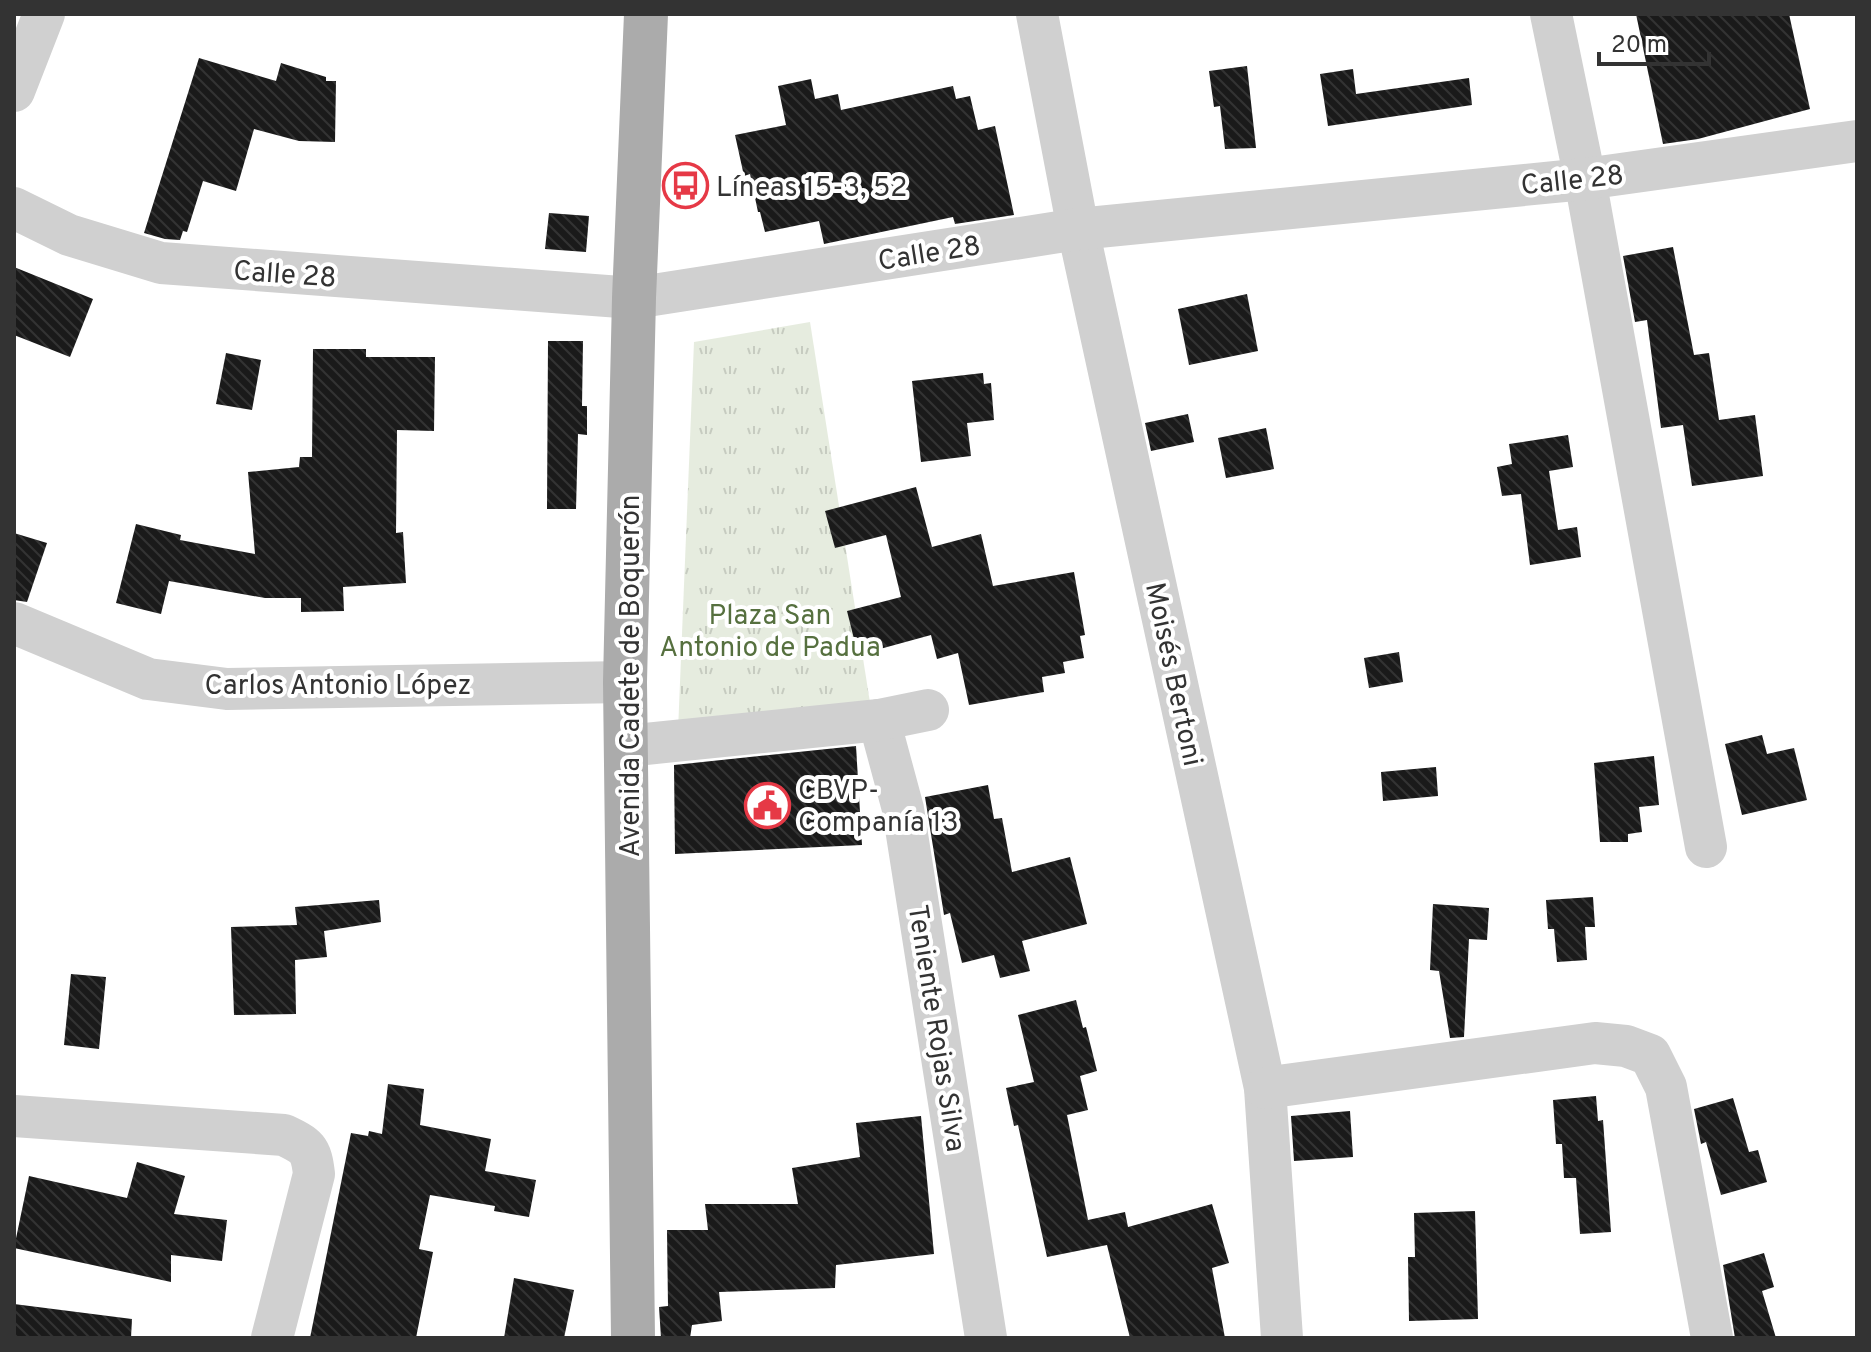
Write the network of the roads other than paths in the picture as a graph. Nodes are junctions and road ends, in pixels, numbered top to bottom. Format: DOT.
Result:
graph roads {
  1 [pos="44,14"];
  2 [pos="646,14"];
  3 [pos="1037,14"];
  4 [pos="1551,14"];
  5 [pos="14,91"];
  6 [pos="1854,142"];
  7 [pos="1585,179"];
  8 [pos="14,208"];
  9 [pos="1078,229"];
  10 [pos="634,298"];
  11 [pos="14,623"];
  12 [pos="625,682"];
  13 [pos="928,710"];
  14 [pos="879,720"];
  15 [pos="626,746"];
  16 [pos="1706,847"];
  17 [pos="1265,1088"];
  18 [pos="14,1116"];
  19 [pos="272,1338"];
  20 [pos="633,1338"];
  21 [pos="986,1338"];
  22 [pos="1282,1338"];
  23 [pos="1712,1338"];
  1 -- 5 [label="street"];
  2 -- 10 [label="main road, Avenida Cadete de Boquerón"];
  3 -- 9 [label="street, Moisés Bertoni"];
  4 -- 7 [label="street"];
  6 -- 7 [label="street, Calle 28"];
  7 -- 9 [label="street, Calle 28"];
  7 -- 16 [label="street"];
  8 -- 10 [label="street, Calle 28"];
  9 -- 10 [label="street, Calle 28"];
  9 -- 17 [label="street, Moisés Bertoni"];
  10 -- 12 [label="main road, Avenida Cadete de Boquerón"];
  11 -- 12 [label="street, Carlos Antonio López"];
  12 -- 15 [label="main road, Avenida Cadete de Boquerón"];
  13 -- 14 [label="street"];
  14 -- 15 [label="street"];
  14 -- 21 [label="street, Teniente Rojas Silva"];
  15 -- 20 [label="main road, Avenida Cadete de Boquerón"];
  17 -- 22 [label="street, Moisés Bertoni"];
  17 -- 23 [label="street"];
  18 -- 19 [label="street"];
}
